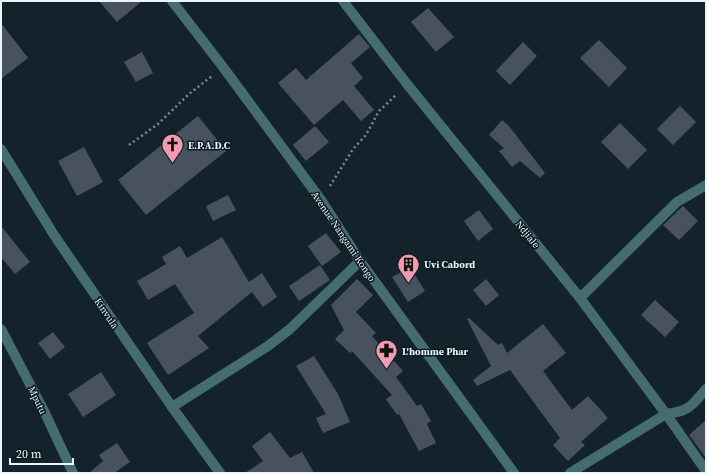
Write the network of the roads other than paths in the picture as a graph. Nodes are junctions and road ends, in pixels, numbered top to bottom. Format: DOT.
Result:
graph roads {
  1 [pos="172,1"];
  2 [pos="343,1"];
  3 [pos="1,149"];
  4 [pos="706,185"];
  5 [pos="360,261"];
  6 [pos="580,298"];
  7 [pos="1,329"];
  8 [pos="706,389"];
  9 [pos="172,407"];
  10 [pos="666,414"];
  11 [pos="706,471"];
  12 [pos="73,473"];
  13 [pos="220,473"];
  14 [pos="514,473"];
  15 [pos="570,473"];
  1 -- 5 [label="street, Avenue Nangami Kongo"];
  2 -- 6 [label="street, Ndjiale"];
  3 -- 9 [label="street, Kinvula"];
  4 -- 6 [label="street"];
  5 -- 9 [label="street"];
  5 -- 14 [label="street, Avenue Nangami Kongo"];
  6 -- 10 [label="street, Ndjiale"];
  7 -- 12 [label="street, Mputu"];
  8 -- 10 [label="street"];
  9 -- 13 [label="street, Kinvula"];
  10 -- 11 [label="street, Ndjiale"];
  10 -- 15 [label="street"];
}
